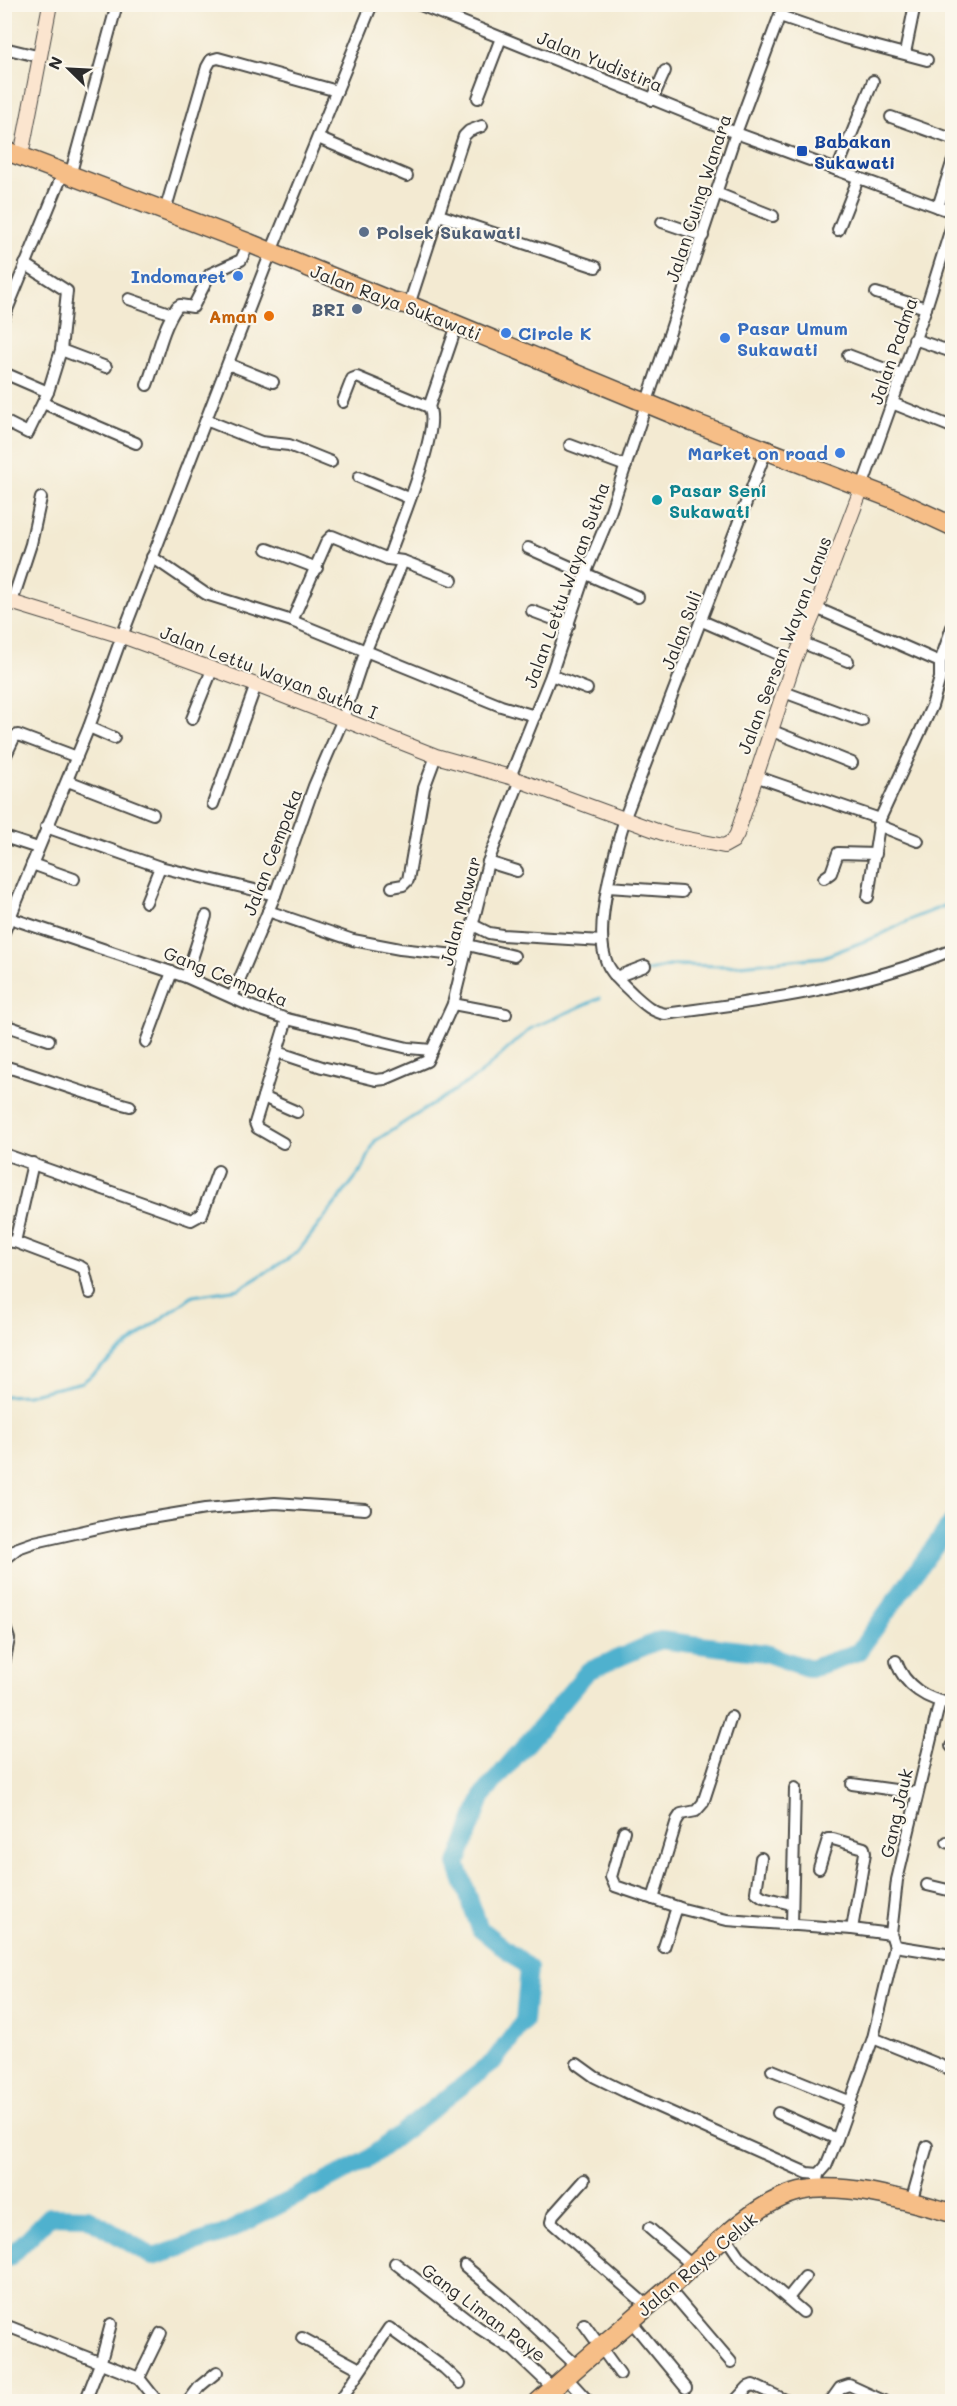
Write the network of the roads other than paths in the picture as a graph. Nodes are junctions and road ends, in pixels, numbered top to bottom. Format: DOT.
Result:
graph roads {
  1 [pos="50,4"];
  2 [pos="117,4"];
  3 [pos="372,4"];
  4 [pos="418,4"];
  5 [pos="784,4"];
  6 [pos="915,4"];
  7 [pos="780,16"];
  8 [pos="501,38"];
  9 [pos="4,48"];
  10 [pos="905,53"];
  11 [pos="41,57"];
  12 [pos="927,60"];
  13 [pos="665,71"];
  14 [pos="873,81"];
  15 [pos="337,91"];
  16 [pos="478,98"];
  17 [pos="652,100"];
  18 [pos="891,117"];
  19 [pos="482,126"];
  20 [pos="736,133"];
  21 [pos="318,138"];
  22 [pos="952,139"];
  23 [pos="13,153"];
  24 [pos="952,163"];
  25 [pos="837,170"];
  26 [pos="67,174"];
  27 [pos="407,176"];
  28 [pos="858,179"];
  29 [pos="716,193"];
  30 [pos="938,207"];
  31 [pos="165,211"];
  32 [pos="952,212"];
  33 [pos="439,215"];
  34 [pos="773,216"];
  35 [pos="662,222"];
  36 [pos="952,225"];
  37 [pos="838,230"];
  38 [pos="703,236"];
  39 [pos="249,243"];
  40 [pos="271,252"];
  41 [pos="25,264"];
  42 [pos="596,267"];
  43 [pos="876,293"];
  44 [pos="129,299"];
  45 [pos="408,305"];
  46 [pos="926,308"];
  47 [pos="172,314"];
  48 [pos="4,317"];
  49 [pos="457,325"];
  50 [pos="914,339"];
  51 [pos="61,350"];
  52 [pos="952,352"];
  53 [pos="848,355"];
  54 [pos="228,364"];
  55 [pos="106,367"];
  56 [pos="4,373"];
  57 [pos="901,375"];
  58 [pos="273,382"];
  59 [pos="147,385"];
  60 [pos="48,392"];
  61 [pos="343,402"];
  62 [pos="43,403"];
  63 [pos="647,403"];
  64 [pos="892,404"];
  65 [pos="429,407"];
  66 [pos="206,420"];
  67 [pos="4,421"];
  68 [pos="952,427"];
  69 [pos="136,443"];
  70 [pos="570,445"];
  71 [pos="766,451"];
  72 [pos="331,462"];
  73 [pos="626,466"];
  74 [pos="359,477"];
  75 [pos="862,487"];
  76 [pos="42,498"];
  77 [pos="409,498"];
  78 [pos="952,526"];
  79 [pos="528,548"];
  80 [pos="267,549"];
  81 [pos="152,557"];
  82 [pos="388,559"];
  83 [pos="403,561"];
  84 [pos="317,567"];
  85 [pos="585,574"];
  86 [pos="452,580"];
  87 [pos="638,597"];
  88 [pos="8,601"];
  89 [pos="816,608"];
  90 [pos="532,611"];
  91 [pos="292,621"];
  92 [pos="702,621"];
  93 [pos="569,625"];
  94 [pos="952,627"];
  95 [pos="122,636"];
  96 [pos="802,643"];
  97 [pos="366,650"];
  98 [pos="794,661"];
  99 [pos="848,661"];
  100 [pos="940,662"];
  101 [pos="212,670"];
  102 [pos="551,675"];
  103 [pos="256,685"];
  104 [pos="586,689"];
  105 [pos="784,692"];
  106 [pos="535,716"];
  107 [pos="343,718"];
  108 [pos="192,719"];
  109 [pos="862,722"];
  110 [pos="89,727"];
  111 [pos="771,730"];
  112 [pos="114,738"];
  113 [pos="436,756"];
  114 [pos="77,757"];
  115 [pos="4,759"];
  116 [pos="852,763"];
  117 [pos="755,776"];
  118 [pos="515,778"];
  119 [pos="68,781"];
  120 [pos="213,804"];
  121 [pos="153,814"];
  122 [pos="625,820"];
  123 [pos="879,822"];
  124 [pos="46,827"];
  125 [pos="4,837"];
  126 [pos="918,841"];
  127 [pos="38,848"];
  128 [pos="876,854"];
  129 [pos="488,862"];
  130 [pos="32,864"];
  131 [pos="160,867"];
  132 [pos="517,871"];
  133 [pos="824,878"];
  134 [pos="74,879"];
  135 [pos="392,886"];
  136 [pos="608,887"];
  137 [pos="682,892"];
  138 [pos="275,895"];
  139 [pos="868,897"];
  140 [pos="146,902"];
  141 [pos="268,911"];
  142 [pos="206,916"];
  143 [pos="10,918"];
  144 [pos="473,925"];
  145 [pos="4,932"];
  146 [pos="602,941"];
  147 [pos="468,945"];
  148 [pos="952,950"];
  149 [pos="464,956"];
  150 [pos="514,956"];
  151 [pos="645,966"];
  152 [pos="172,972"];
  153 [pos="186,976"];
  154 [pos="616,976"];
  155 [pos="232,997"];
  156 [pos="453,1004"];
  157 [pos="506,1014"];
  158 [pos="287,1018"];
  159 [pos="4,1025"];
  160 [pos="49,1040"];
  161 [pos="146,1042"];
  162 [pos="432,1050"];
  163 [pos="277,1052"];
  164 [pos="4,1066"];
  165 [pos="263,1097"];
  166 [pos="130,1106"];
  167 [pos="297,1112"];
  168 [pos="283,1143"];
  169 [pos="4,1154"];
  170 [pos="33,1163"];
  171 [pos="218,1171"];
  172 [pos="10,1241"];
  173 [pos="90,1293"];
  174 [pos="365,1509"];
  175 [pos="4,1559"];
  176 [pos="4,1624"];
  177 [pos="896,1662"];
  178 [pos="4,1664"];
  179 [pos="940,1701"];
  180 [pos="952,1703"];
  181 [pos="731,1717"];
  182 [pos="852,1784"];
  183 [pos="795,1788"];
  184 [pos="916,1793"];
  185 [pos="624,1831"];
  186 [pos="761,1858"];
  187 [pos="819,1868"];
  188 [pos="927,1885"];
  189 [pos="952,1891"];
  190 [pos="653,1899"];
  191 [pos="791,1904"];
  192 [pos="677,1907"];
  193 [pos="792,1925"];
  194 [pos="852,1929"];
  195 [pos="891,1934"];
  196 [pos="895,1946"];
  197 [pos="664,1947"];
  198 [pos="952,1955"];
  199 [pos="873,2038"];
  200 [pos="577,2064"];
  201 [pos="772,2070"];
  202 [pos="952,2070"];
  203 [pos="851,2102"];
  204 [pos="778,2113"];
  205 [pos="837,2139"];
  206 [pos="927,2146"];
  207 [pos="585,2180"];
  208 [pos="818,2181"];
  209 [pos="911,2202"];
  210 [pos="952,2213"];
  211 [pos="649,2228"];
  212 [pos="725,2236"];
  213 [pos="394,2263"];
  214 [pos="693,2265"];
  215 [pos="465,2266"];
  216 [pos="805,2277"];
  217 [pos="668,2288"];
  218 [pos="788,2298"];
  219 [pos="646,2305"];
  220 [pos="803,2312"];
  221 [pos="630,2320"];
  222 [pos="111,2324"];
  223 [pos="584,2324"];
  224 [pos="4,2333"];
  225 [pos="161,2333"];
  226 [pos="302,2338"];
  227 [pos="599,2347"];
  228 [pos="101,2361"];
  229 [pos="731,2362"];
  230 [pos="360,2369"];
  231 [pos="217,2372"];
  232 [pos="620,2374"];
  233 [pos="565,2377"];
  234 [pos="139,2378"];
  235 [pos="460,2383"];
  236 [pos="686,2388"];
  237 [pos="85,2402"];
  238 [pos="158,2402"];
  239 [pos="188,2402"];
  240 [pos="339,2402"];
  241 [pos="538,2402"];
  242 [pos="589,2402"];
  243 [pos="734,2402"];
  244 [pos="790,2402"];
  245 [pos="830,2402"];
  246 [pos="886,2402"];
  1 -- 11 [label="street"];
  2 -- 26 [label="street"];
  3 -- 15 [label="street"];
  4 -- 8 [label="street, Jalan Yudistira"];
  5 -- 7 [label="street, Jalan Cuing Wanara"];
  6 -- 10 [label="street"];
  7 -- 10 [label="street"];
  7 -- 20 [label="street, Jalan Cuing Wanara"];
  8 -- 16 [label="street"];
  8 -- 17 [label="street, Jalan Yudistira"];
  9 -- 11 [label="street"];
  10 -- 12 [label="street"];
  11 -- 23 [label="street"];
  13 -- 17 [label="street"];
  14 -- 25 [label="street"];
  15 -- 21 [label="street"];
  15 -- 31 [label="street"];
  17 -- 20 [label="street, Jalan Yudistira"];
  18 -- 22 [label="street"];
  19 -- 33 [label="street"];
  20 -- 25 [label="street, Jalan Yudistira"];
  20 -- 29 [label="street, Jalan Cuing Wanara"];
  21 -- 27 [label="street"];
  21 -- 40 [label="street"];
  23 -- 26 [label="highway, Jalan Raya Sukawati"];
  24 -- 30 [label="street"];
  25 -- 28 [label="street, Jalan Yudistira"];
  26 -- 31 [label="highway, Jalan Raya Sukawati"];
  26 -- 41 [label="street"];
  28 -- 30 [label="street, Jalan Yudistira"];
  28 -- 37 [label="street"];
  29 -- 34 [label="street"];
  29 -- 38 [label="street, Jalan Cuing Wanara"];
  30 -- 32 [label="street, Jalan Yudistira"];
  31 -- 39 [label="highway, Jalan Raya Sukawati"];
  33 -- 42 [label="street"];
  33 -- 45 [label="street"];
  35 -- 38 [label="street"];
  36 -- 46 [label="street, Jalan Padma"];
  38 -- 63 [label="street, Jalan Cuing Wanara"];
  39 -- 40 [label="highway, Jalan Raya Sukawati"];
  39 -- 47 [label="street"];
  40 -- 45 [label="highway, Jalan Raya Sukawati"];
  40 -- 54 [label="street"];
  41 -- 48 [label="street"];
  41 -- 51 [label="street"];
  43 -- 46 [label="street"];
  44 -- 47 [label="street"];
  45 -- 49 [label="highway, Jalan Raya Sukawati"];
  46 -- 50 [label="street, Jalan Padma"];
  47 -- 59 [label="street"];
  49 -- 63 [label="highway, Jalan Raya Sukawati"];
  49 -- 65 [label="street"];
  50 -- 52 [label="street"];
  50 -- 57 [label="street, Jalan Padma"];
  51 -- 55 [label="street"];
  51 -- 60 [label="street"];
  53 -- 57 [label="street"];
  54 -- 58 [label="street"];
  54 -- 66 [label="street"];
  56 -- 60 [label="street"];
  57 -- 64 [label="street, Jalan Padma"];
  60 -- 62 [label="street"];
  61 -- 65 [label="street"];
  62 -- 67 [label="street"];
  62 -- 69 [label="street"];
  63 -- 71 [label="highway, Jalan Raya Sukawati"];
  63 -- 73 [label="street, Jalan Lettu Wayan Sutha"];
  64 -- 68 [label="street"];
  64 -- 75 [label="street, Jalan Padma"];
  65 -- 77 [label="street"];
  66 -- 72 [label="street"];
  66 -- 81 [label="street"];
  70 -- 73 [label="street"];
  71 -- 75 [label="highway, Jalan Raya Sukawati"];
  71 -- 92 [label="street, Jalan Suli"];
  73 -- 85 [label="street, Jalan Lettu Wayan Sutha"];
  74 -- 77 [label="street"];
  75 -- 78 [label="highway, Jalan Raya Sukawati"];
  75 -- 89 [label="street, Jalan Sersan Wayan Lanus"];
  76 -- 88 [label="street"];
  77 -- 82 [label="street"];
  79 -- 85 [label="street"];
  80 -- 84 [label="street"];
  81 -- 91 [label="street"];
  81 -- 95 [label="street"];
  82 -- 83 [label="street"];
  82 -- 84 [label="street"];
  83 -- 86 [label="street"];
  83 -- 97 [label="street, Jalan Cempaka"];
  84 -- 91 [label="street"];
  85 -- 87 [label="street"];
  85 -- 93 [label="street, Jalan Lettu Wayan Sutha"];
  88 -- 95 [label="street, Jalan Lettu Wayan Sutha I"];
  89 -- 96 [label="street, Jalan Sersan Wayan Lanus"];
  89 -- 100 [label="street"];
  90 -- 93 [label="street"];
  91 -- 97 [label="street"];
  92 -- 98 [label="street"];
  92 -- 122 [label="street, Jalan Suli"];
  93 -- 102 [label="street, Jalan Lettu Wayan Sutha"];
  94 -- 100 [label="street"];
  95 -- 101 [label="street, Jalan Lettu Wayan Sutha I"];
  95 -- 110 [label="street"];
  96 -- 98 [label="street, Jalan Sersan Wayan Lanus"];
  96 -- 99 [label="street"];
  97 -- 106 [label="street"];
  97 -- 107 [label="street, Jalan Cempaka"];
  98 -- 105 [label="street, Jalan Sersan Wayan Lanus"];
  100 -- 123 [label="street"];
  101 -- 103 [label="street, Jalan Lettu Wayan Sutha I"];
  101 -- 108 [label="street"];
  102 -- 104 [label="street"];
  102 -- 106 [label="street, Jalan Lettu Wayan Sutha"];
  103 -- 107 [label="street, Jalan Lettu Wayan Sutha I"];
  103 -- 120 [label="street"];
  105 -- 109 [label="street"];
  105 -- 111 [label="street, Jalan Sersan Wayan Lanus"];
  106 -- 118 [label="street, Jalan Lettu Wayan Sutha"];
  107 -- 113 [label="street, Jalan Lettu Wayan Sutha I"];
  107 -- 138 [label="street, Jalan Cempaka"];
  110 -- 112 [label="street"];
  110 -- 114 [label="street"];
  111 -- 116 [label="street"];
  111 -- 117 [label="street, Jalan Sersan Wayan Lanus"];
  113 -- 118 [label="street, Jalan Lettu Wayan Sutha I"];
  113 -- 135 [label="street"];
  114 -- 115 [label="street"];
  114 -- 119 [label="street"];
  117 -- 122 [label="street, Jalan Sersan Wayan Lanus"];
  117 -- 123 [label="street"];
  118 -- 122 [label="street, Jalan Sersan Wayan Lanus"];
  118 -- 129 [label="street, Jalan Mawar"];
  119 -- 121 [label="street"];
  119 -- 124 [label="street"];
  122 -- 136 [label="street, Jalan Suli"];
  123 -- 126 [label="street"];
  123 -- 128 [label="street"];
  124 -- 127 [label="street"];
  124 -- 131 [label="street"];
  125 -- 127 [label="street"];
  127 -- 130 [label="street"];
  128 -- 133 [label="street"];
  128 -- 139 [label="street"];
  129 -- 132 [label="street"];
  129 -- 144 [label="street, Jalan Mawar"];
  130 -- 134 [label="street"];
  130 -- 143 [label="street"];
  131 -- 138 [label="street"];
  131 -- 140 [label="street"];
  136 -- 137 [label="street"];
  136 -- 146 [label="street, Jalan Suli"];
  138 -- 141 [label="street, Jalan Cempaka"];
  141 -- 149 [label="street"];
  141 -- 155 [label="street, Jalan Cempaka"];
  142 -- 153 [label="street"];
  143 -- 145 [label="street"];
  143 -- 152 [label="street, Gang Cempaka"];
  144 -- 146 [label="street"];
  144 -- 147 [label="street, Jalan Mawar"];
  146 -- 154 [label="street"];
  147 -- 149 [label="street, Jalan Mawar"];
  147 -- 150 [label="street"];
  148 -- 154 [label="street"];
  149 -- 156 [label="street, Jalan Mawar"];
  151 -- 154 [label="street"];
  152 -- 153 [label="street, Gang Cempaka"];
  152 -- 161 [label="street"];
  153 -- 155 [label="street, Gang Cempaka"];
  155 -- 158 [label="street, Gang Cempaka"];
  156 -- 157 [label="street"];
  156 -- 162 [label="street, Jalan Mawar"];
  158 -- 162 [label="street, Gang Cempaka"];
  158 -- 163 [label="street"];
  159 -- 160 [label="street"];
  162 -- 163 [label="street"];
  163 -- 165 [label="street"];
  164 -- 166 [label="street"];
  165 -- 167 [label="street"];
  165 -- 168 [label="street"];
  169 -- 170 [label="street"];
  170 -- 171 [label="street"];
  170 -- 172 [label="street"];
  172 -- 173 [label="street"];
  174 -- 175 [label="street"];
  176 -- 178 [label="street"];
  177 -- 179 [label="street"];
  179 -- 180 [label="street"];
  179 -- 184 [label="street, Gang Jauk"];
  181 -- 190 [label="street"];
  182 -- 184 [label="street"];
  183 -- 191 [label="street"];
  184 -- 195 [label="street, Gang Jauk"];
  185 -- 190 [label="street"];
  186 -- 191 [label="street"];
  187 -- 194 [label="street"];
  188 -- 189 [label="street"];
  190 -- 192 [label="street"];
  191 -- 193 [label="street"];
  192 -- 193 [label="street"];
  192 -- 197 [label="street"];
  193 -- 194 [label="street"];
  194 -- 195 [label="street"];
  195 -- 196 [label="street"];
  196 -- 198 [label="street"];
  196 -- 199 [label="street"];
  199 -- 202 [label="street"];
  199 -- 203 [label="street"];
  200 -- 208 [label="street"];
  201 -- 203 [label="street"];
  203 -- 205 [label="street"];
  204 -- 205 [label="street"];
  205 -- 208 [label="street"];
  206 -- 209 [label="street"];
  207 -- 219 [label="street"];
  208 -- 209 [label="highway, Jalan Raya Celuk"];
  208 -- 212 [label="highway, Jalan Raya Celuk"];
  209 -- 210 [label="highway, Jalan Raya Celuk"];
  211 -- 214 [label="street"];
  212 -- 214 [label="highway, Jalan Raya Celuk"];
  212 -- 218 [label="street"];
  213 -- 233 [label="street, Gang Liman Paye"];
  214 -- 217 [label="highway, Jalan Raya Celuk"];
  215 -- 233 [label="street"];
  216 -- 218 [label="street"];
  217 -- 219 [label="highway, Jalan Raya Celuk"];
  217 -- 229 [label="street"];
  218 -- 220 [label="street"];
  219 -- 221 [label="highway, Jalan Raya Celuk"];
  221 -- 227 [label="highway, Jalan Raya Celuk"];
  221 -- 236 [label="street"];
  222 -- 228 [label="street"];
  223 -- 227 [label="street"];
  224 -- 228 [label="street"];
  225 -- 234 [label="street"];
  226 -- 230 [label="street"];
  227 -- 232 [label="street"];
  227 -- 233 [label="highway, Jalan Raya Celuk"];
  228 -- 234 [label="street"];
  228 -- 237 [label="street"];
  230 -- 235 [label="street"];
  230 -- 240 [label="street"];
  231 -- 239 [label="street"];
  233 -- 241 [label="highway, Jalan Raya Celuk"];
  233 -- 242 [label="street"];
  234 -- 238 [label="street"];
  243 -- 244 [label="street"];
  245 -- 246 [label="street"];
}
